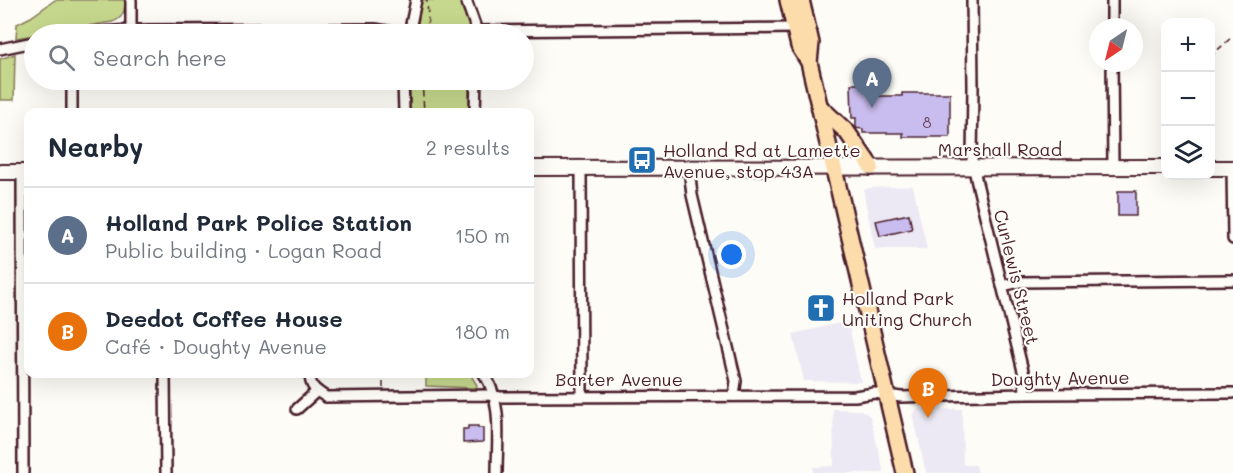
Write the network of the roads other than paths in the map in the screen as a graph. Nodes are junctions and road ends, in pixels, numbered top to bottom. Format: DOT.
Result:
graph roads {
  1 [pos="131,0"];
  2 [pos="416,0"];
  3 [pos="466,0"];
  4 [pos="788,0"];
  5 [pos="801,0"];
  6 [pos="972,0"];
  7 [pos="1112,0"];
  8 [pos="1112,18"];
  9 [pos="131,24"];
  10 [pos="409,24"];
  11 [pos="474,24"];
  12 [pos="795,28"];
  13 [pos="534,32"];
  14 [pos="24,44"];
  15 [pos="0,49"];
  16 [pos="809,62"];
  17 [pos="1112,72"];
  18 [pos="72,90"];
  19 [pos="403,90"];
  20 [pos="476,90"];
  21 [pos="820,107"];
  22 [pos="72,108"];
  23 [pos="404,108"];
  24 [pos="475,108"];
  25 [pos="834,167"];
  26 [pos="870,167"];
  27 [pos="1113,167"];
  28 [pos="1161,167"];
  29 [pos="534,168"];
  30 [pos="689,168"];
  31 [pos="973,168"];
  32 [pos="1215,168"];
  33 [pos="1232,168"];
  34 [pos="580,169"];
  35 [pos="0,172"];
  36 [pos="24,172"];
  37 [pos="1233,239"];
  38 [pos="1233,280"];
  39 [pos="1002,286"];
  40 [pos="24,322"];
  41 [pos="165,378"];
  42 [pos="310,378"];
  43 [pos="486,378"];
  44 [pos="317,391"];
  45 [pos="1233,393"];
  46 [pos="1024,394"];
  47 [pos="495,396"];
  48 [pos="582,396"];
  49 [pos="734,396"];
  50 [pos="887,396"];
  51 [pos="297,409"];
  52 [pos="23,473"];
  53 [pos="166,473"];
  54 [pos="497,473"];
  55 [pos="905,473"];
  1 -- 9 [label="street"];
  2 -- 10 [label="street"];
  3 -- 11 [label="street"];
  4 -- 12 [label="main road"];
  5 -- 16 [label="main road"];
  6 -- 31 [label="street, Curlewis Street"];
  7 -- 8 [label="street"];
  12 -- 13 [label="street"];
  12 -- 16 [label="main road"];
  14 -- 15 [label="street"];
  16 -- 21 [label="main road"];
  17 -- 27 [label="street"];
  18 -- 22 [label="street"];
  19 -- 23 [label="street"];
  20 -- 24 [label="street"];
  21 -- 25 [label="main road"];
  21 -- 26 [label="main road"];
  25 -- 26 [label="main road, Marshall Road"];
  25 -- 30 [label="main road, Marshall Road"];
  25 -- 50 [label="main road"];
  26 -- 31 [label="main road, Marshall Road"];
  27 -- 28 [label="main road, Marshall Road"];
  27 -- 31 [label="main road, Marshall Road"];
  29 -- 34 [label="main road, Marshall Road"];
  30 -- 34 [label="main road, Marshall Road"];
  30 -- 49 [label="street"];
  31 -- 39 [label="street, Curlewis Street"];
  32 -- 33 [label="main road"];
  33 -- 37 [label="street"];
  34 -- 48 [label="street"];
  35 -- 36 [label="main road"];
  38 -- 39 [label="street"];
  39 -- 46 [label="street, Curlewis Street"];
  40 -- 52 [label="street"];
  41 -- 53 [label="street"];
  42 -- 44 [label="street"];
  43 -- 47 [label="street"];
  44 -- 47 [label="street, Barter Avenue"];
  44 -- 51 [label="street"];
  45 -- 46 [label="street, Doughty Avenue"];
  46 -- 50 [label="street, Doughty Avenue"];
  47 -- 48 [label="street, Barter Avenue"];
  47 -- 54 [label="street"];
  48 -- 49 [label="street, Barter Avenue"];
  49 -- 50 [label="street, Barter Avenue"];
  50 -- 55 [label="main road"];
}
